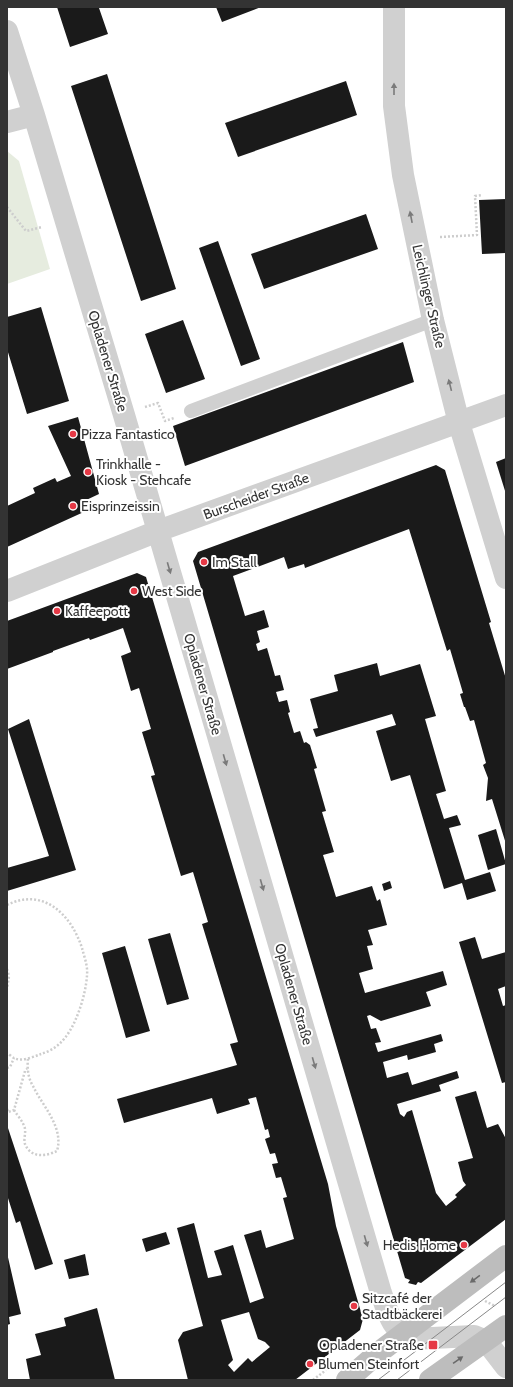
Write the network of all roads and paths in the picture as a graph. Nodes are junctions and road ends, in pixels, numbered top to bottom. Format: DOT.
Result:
graph roads {
  1 [pos="394,7"];
  2 [pos="7,31"];
  3 [pos="34,115"];
  4 [pos="7,122"];
  5 [pos="482,195"];
  6 [pos="7,207"];
  7 [pos="35,229"];
  8 [pos="416,239"];
  9 [pos="433,320"];
  10 [pos="506,405"];
  11 [pos="191,411"];
  12 [pos="124,415"];
  13 [pos="460,423"];
  14 [pos="158,531"];
  15 [pos="506,578"];
  16 [pos="7,591"];
  17 [pos="7,906"];
  18 [pos="7,969"];
  19 [pos="7,989"];
  20 [pos="7,1053"];
  21 [pos="14,1058"];
  22 [pos="28,1059"];
  23 [pos="7,1068"];
  24 [pos="27,1069"];
  25 [pos="7,1109"];
  26 [pos="14,1110"];
  27 [pos="506,1256"];
  28 [pos="506,1326"];
  29 [pos="402,1334"];
  30 [pos="486,1340"];
  31 [pos="506,1367"];
  32 [pos="347,1380"];
  33 [pos="430,1380"];
  8 -- 1 [label="street, Leichlinger Straße, one-way"];
  2 -- 3 [label="street, Opladener Straße"];
  3 -- 4 [label="street"];
  3 -- 12 [label="street, Opladener Straße"];
  5 -- 8 [label="path"];
  6 -- 7 [label="path"];
  8 -- 9 [label="street, Leichlinger Straße"];
  9 -- 11 [label="lane"];
  13 -- 9 [label="street, Leichlinger Straße, one-way"];
  10 -- 13 [label="street, Burscheider Straße"];
  11 -- 12 [label="path"];
  12 -- 14 [label="street, Opladener Straße"];
  13 -- 14 [label="street, Burscheider Straße"];
  13 -- 15 [label="street, Leichlinger Straße"];
  14 -- 16 [label="street, Burscheider Straße"];
  14 -- 29 [label="street, Opladener Straße, one-way"];
  17 -- 22 [label="path"];
  18 -- 19 [label="path"];
  20 -- 21 [label="path"];
  21 -- 22 [label="path"];
  21 -- 23 [label="path"];
  22 -- 24 [label="path"];
  24 -- 26 [label="path"];
  24 -- 26 [label="path"];
  25 -- 26 [label="path"];
  27 -- 29 [label="main road, one-way"];
  28 -- 30 [label="main road"];
  29 -- 30 [label="street"];
  29 -- 32 [label="main road"];
  30 -- 31 [label="street"];
  33 -- 30 [label="main road, one-way"];
}
